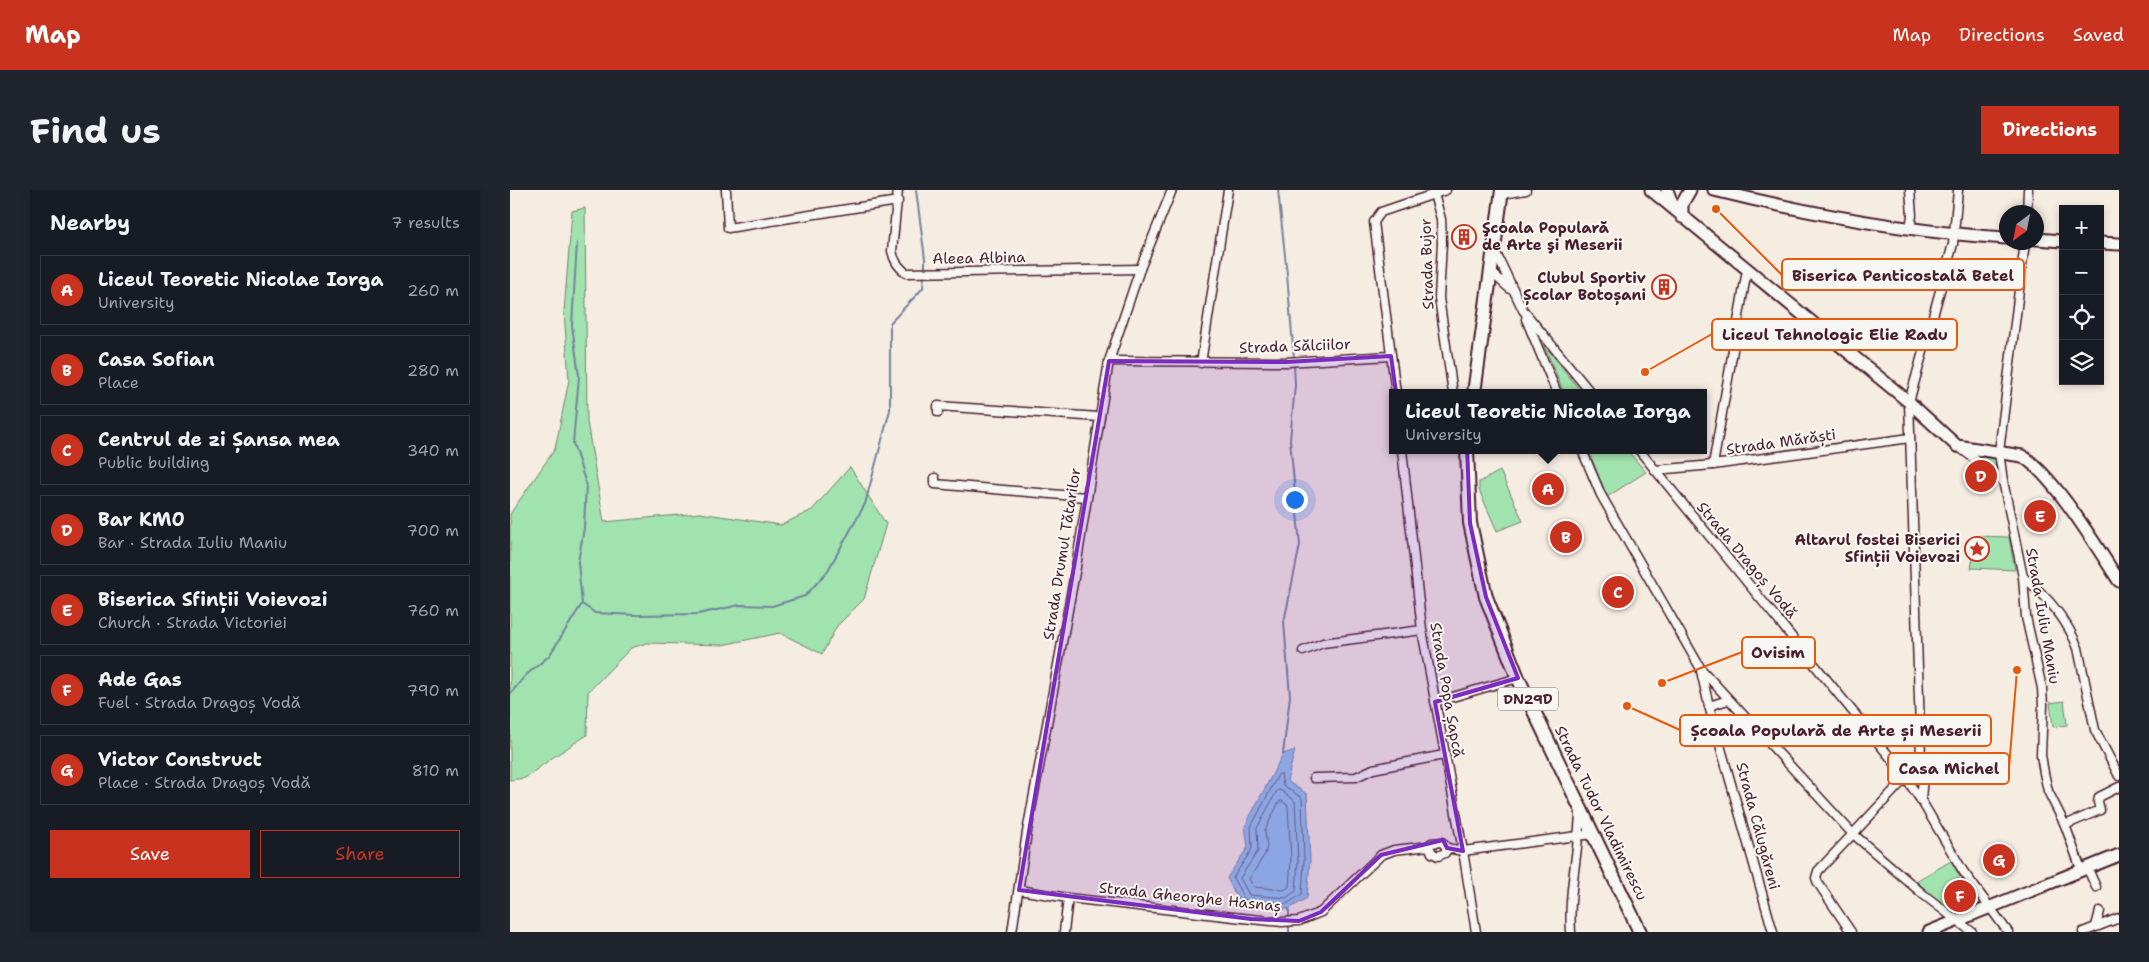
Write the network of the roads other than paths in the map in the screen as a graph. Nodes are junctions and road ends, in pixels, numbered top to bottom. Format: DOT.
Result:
graph roads {
  1 [pos="726,190"];
  2 [pos="898,190"];
  3 [pos="1172,190"];
  4 [pos="1228,190"];
  5 [pos="1446,190"];
  6 [pos="1526,190"];
  7 [pos="1651,190"];
  8 [pos="1667,190"];
  9 [pos="1690,190"];
  10 [pos="1714,190"];
  11 [pos="1910,190"];
  12 [pos="1958,190"];
  13 [pos="2028,190"];
  14 [pos="1502,192"];
  15 [pos="1434,194"];
  16 [pos="1744,194"];
  17 [pos="898,200"];
  18 [pos="2027,205"];
  19 [pos="1679,214"];
  20 [pos="1910,229"];
  21 [pos="1954,235"];
  22 [pos="1999,238"];
  23 [pos="2044,240"];
  24 [pos="2059,241"];
  25 [pos="2104,243"];
  26 [pos="2119,244"];
  27 [pos="1494,249"];
  28 [pos="2024,250"];
  29 [pos="1140,269"];
  30 [pos="1747,270"];
  31 [pos="1491,272"];
  32 [pos="1514,292"];
  33 [pos="1523,310"];
  34 [pos="1391,356"];
  35 [pos="1109,361"];
  36 [pos="1201,363"];
  37 [pos="1395,389"];
  38 [pos="1452,389"];
  39 [pos="1475,389"];
  40 [pos="1555,389"];
  41 [pos="1588,389"];
  42 [pos="1909,402"];
  43 [pos="938,412"];
  44 [pos="1099,416"];
  45 [pos="1910,438"];
  46 [pos="1957,446"];
  47 [pos="1999,452"];
  48 [pos="1402,454"];
  49 [pos="1467,454"];
  50 [pos="1584,454"];
  51 [pos="1642,454"];
  52 [pos="1713,465"];
  53 [pos="1655,470"];
  54 [pos="935,478"];
  55 [pos="2003,482"];
  56 [pos="1086,497"];
  57 [pos="2115,568"];
  58 [pos="2023,577"];
  59 [pos="2119,581"];
  60 [pos="1422,630"];
  61 [pos="1303,651"];
  62 [pos="1701,669"];
  63 [pos="1518,678"];
  64 [pos="1728,700"];
  65 [pos="1435,702"];
  66 [pos="1709,706"];
  67 [pos="1444,755"];
  68 [pos="1921,758"];
  69 [pos="1894,762"];
  70 [pos="2119,776"];
  71 [pos="1314,778"];
  72 [pos="1906,778"];
  73 [pos="2119,787"];
  74 [pos="1921,800"];
  75 [pos="1580,809"];
  76 [pos="2065,825"];
  77 [pos="1593,834"];
  78 [pos="1852,834"];
  79 [pos="1579,837"];
  80 [pos="1429,846"];
  81 [pos="1448,848"];
  82 [pos="1463,851"];
  83 [pos="2119,855"];
  84 [pos="2084,868"];
  85 [pos="2096,887"];
  86 [pos="1018,890"];
  87 [pos="1068,898"];
  88 [pos="1989,907"];
  89 [pos="2100,911"];
  90 [pos="2119,918"];
  91 [pos="1957,921"];
  92 [pos="2096,926"];
  93 [pos="1012,932"];
  94 [pos="1064,932"];
  95 [pos="1476,932"];
  96 [pos="1571,932"];
  97 [pos="1640,932"];
  98 [pos="1773,932"];
  99 [pos="1851,932"];
  100 [pos="1929,932"];
  101 [pos="1972,932"];
  102 [pos="2008,932"];
  103 [pos="2083,932"];
  1 -- 17 [label="street"];
  2 -- 17 [label="street, Aleea Albina"];
  3 -- 29 [label="street, Strada Drumul Tătarilor"];
  4 -- 36 [label="street"];
  5 -- 15 [label="street"];
  6 -- 14 [label="street"];
  7 -- 19 [label="street"];
  8 -- 19 [label="street"];
  9 -- 19 [label="street"];
  10 -- 16 [label="street"];
  11 -- 20 [label="street"];
  12 -- 21 [label="street"];
  13 -- 18 [label="street"];
  14 -- 27 [label="main road"];
  15 -- 34 [label="street"];
  15 -- 38 [label="street, Strada Bujor"];
  16 -- 20 [label="street"];
  17 -- 29 [label="street, Aleea Albina"];
  19 -- 30 [label="street"];
  20 -- 21 [label="street"];
  21 -- 22 [label="street"];
  21 -- 42 [label="street"];
  23 -- 24 [label="street"];
  25 -- 26 [label="street"];
  27 -- 31 [label="main road"];
  27 -- 32 [label="street"];
  28 -- 47 [label="street, Strada Iuliu Maniu"];
  29 -- 35 [label="street, Strada Drumul Tătarilor"];
  30 -- 42 [label="street"];
  30 -- 52 [label="street"];
  31 -- 32 [label="street"];
  31 -- 39 [label="main road"];
  32 -- 33 [label="street"];
  33 -- 40 [label="street"];
  33 -- 41 [label="street"];
  34 -- 36 [label="street, Strada Sălciilor"];
  34 -- 37 [label="street"];
  35 -- 36 [label="street, Strada Sălciilor"];
  35 -- 44 [label="street, Strada Drumul Tătarilor"];
  42 -- 45 [label="street"];
  42 -- 46 [label="street"];
  43 -- 44 [label="street"];
  44 -- 56 [label="street, Strada Drumul Tătarilor"];
  45 -- 52 [label="street, Strada Mărăști"];
  45 -- 68 [label="street"];
  46 -- 47 [label="street"];
  46 -- 55 [label="street"];
  47 -- 55 [label="street, Strada Iuliu Maniu"];
  47 -- 57 [label="street"];
  48 -- 60 [label="street, Strada Popa Șapcă"];
  49 -- 63 [label="main road, Strada Tudor Vladimirescu / DN29D"];
  50 -- 62 [label="street"];
  51 -- 53 [label="street, Strada Dragoș Vodă"];
  52 -- 53 [label="street, Strada Mărăști"];
  53 -- 69 [label="street, Strada Dragoș Vodă"];
  54 -- 56 [label="street"];
  55 -- 58 [label="street, Strada Iuliu Maniu"];
  56 -- 86 [label="street, Strada Drumul Tătarilor"];
  57 -- 59 [label="street"];
  58 -- 70 [label="street"];
  58 -- 76 [label="street, Strada Iuliu Maniu"];
  60 -- 61 [label="street"];
  60 -- 65 [label="street, Strada Popa Șapcă"];
  62 -- 64 [label="street"];
  62 -- 66 [label="street, Strada Călugăreni"];
  63 -- 65 [label="street"];
  63 -- 75 [label="main road, Strada Tudor Vladimirescu / DN29D"];
  64 -- 66 [label="street"];
  64 -- 78 [label="street"];
  65 -- 67 [label="street, Strada Popa Șapcă"];
  66 -- 98 [label="street, Strada Călugăreni"];
  67 -- 71 [label="street"];
  67 -- 82 [label="street, Strada Popa Șapcă"];
  68 -- 69 [label="street"];
  68 -- 72 [label="street"];
  68 -- 74 [label="street"];
  69 -- 72 [label="street, Strada Dragoș Vodă"];
  72 -- 74 [label="street, Strada Dragoș Vodă"];
  72 -- 78 [label="street"];
  73 -- 76 [label="street"];
  74 -- 88 [label="street, Strada Dragoș Vodă"];
  75 -- 77 [label="main road, Strada Tudor Vladimirescu / DN29D"];
  75 -- 79 [label="street"];
  76 -- 84 [label="street, Strada Iuliu Maniu"];
  77 -- 79 [label="street, Strada Gheorghe Hasnaș"];
  77 -- 97 [label="main road, Strada Tudor Vladimirescu / DN29D"];
  78 -- 91 [label="street"];
  78 -- 99 [label="street"];
  79 -- 82 [label="street, Strada Gheorghe Hasnaș"];
  79 -- 96 [label="street"];
  80 -- 81 [label="street"];
  80 -- 81 [label="street, Strada Gheorghe Hasnaș"];
  80 -- 87 [label="street, Strada Gheorghe Hasnaș"];
  81 -- 82 [label="street, Strada Gheorghe Hasnaș"];
  82 -- 95 [label="street, Strada Popa Șapcă"];
  83 -- 84 [label="street"];
  84 -- 85 [label="street, Strada Iuliu Maniu"];
  84 -- 88 [label="street"];
  86 -- 87 [label="street, Strada Gheorghe Hasnaș"];
  86 -- 93 [label="street, Strada Drumul Tătarilor"];
  87 -- 94 [label="street"];
  88 -- 91 [label="street"];
  88 -- 102 [label="street, Strada Dragoș Vodă"];
  89 -- 92 [label="street"];
  90 -- 92 [label="street"];
  91 -- 100 [label="street"];
  91 -- 101 [label="street"];
  92 -- 103 [label="street"];
}
